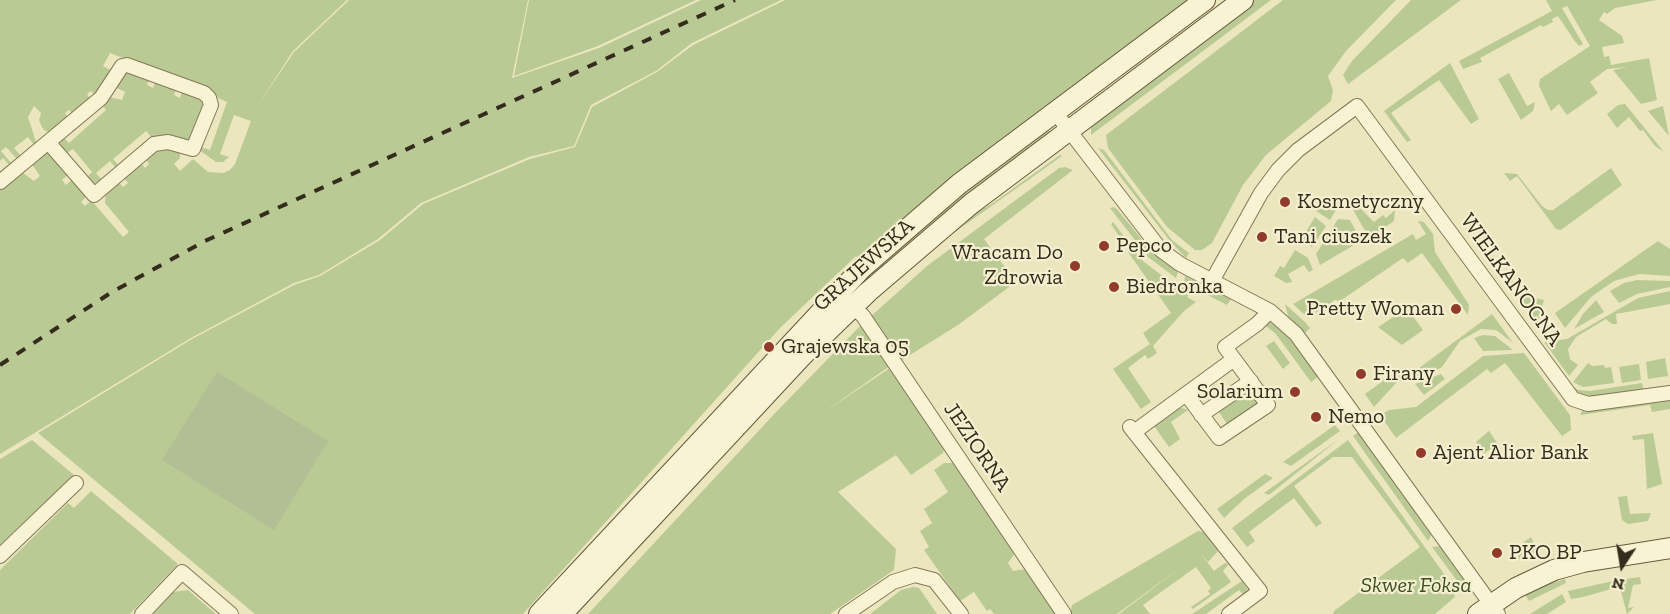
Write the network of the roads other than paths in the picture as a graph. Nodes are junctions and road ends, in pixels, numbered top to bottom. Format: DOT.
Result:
graph roads {
  1 [pos="1205,0"];
  2 [pos="1243,0"];
  3 [pos="1056,112"];
  4 [pos="1069,130"];
  5 [pos="48,142"];
  6 [pos="0,182"];
  7 [pos="1212,281"];
  8 [pos="853,306"];
  9 [pos="1270,311"];
  10 [pos="1234,359"];
  11 [pos="1251,381"];
  12 [pos="1670,393"];
  13 [pos="1186,394"];
  14 [pos="1202,414"];
  15 [pos="76,483"];
  16 [pos="1670,548"];
  17 [pos="0,556"];
  18 [pos="1489,610"];
  19 [pos="142,614"];
  20 [pos="231,614"];
  21 [pos="539,614"];
  22 [pos="562,614"];
  23 [pos="846,614"];
  24 [pos="961,614"];
  25 [pos="1064,614"];
  26 [pos="1229,614"];
  1 -- 3 [label="main road, GRAJEWSKA"];
  2 -- 4 [label="main road, GRAJEWSKA"];
  3 -- 4 [label="street"];
  3 -- 21 [label="main road, GRAJEWSKA"];
  4 -- 7 [label="street"];
  4 -- 8 [label="main road, GRAJEWSKA"];
  5 -- 5 [label="street"];
  5 -- 6 [label="street"];
  7 -- 9 [label="street"];
  7 -- 12 [label="street, WIELKANOCNA"];
  8 -- 22 [label="main road, GRAJEWSKA"];
  8 -- 25 [label="street, JEZIORNA"];
  9 -- 10 [label="street"];
  9 -- 18 [label="street"];
  10 -- 11 [label="street"];
  10 -- 13 [label="street"];
  11 -- 14 [label="street"];
  11 -- 14 [label="street"];
  13 -- 14 [label="street"];
  13 -- 26 [label="street"];
  15 -- 17 [label="street"];
  16 -- 18 [label="main road"];
  19 -- 20 [label="street"];
  23 -- 24 [label="street"];
}
